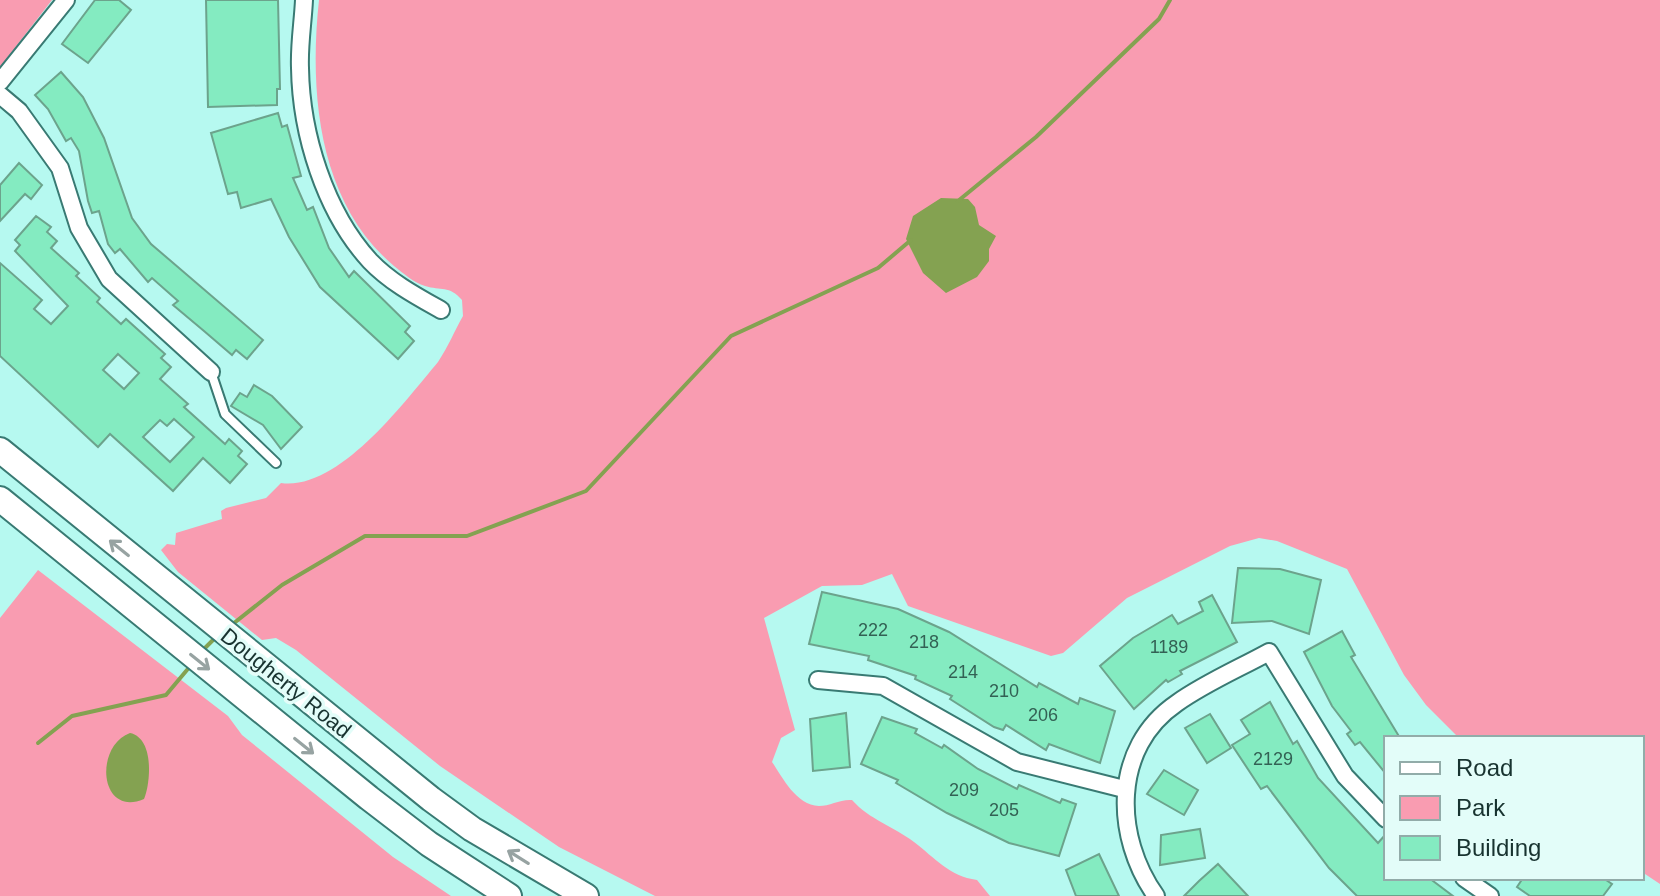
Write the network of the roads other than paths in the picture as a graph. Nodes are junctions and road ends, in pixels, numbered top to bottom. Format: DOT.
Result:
graph roads {
  1 [pos="66,0"];
  2 [pos="304,0"];
  3 [pos="0,82"];
  4 [pos="0,95"];
  5 [pos="441,310"];
  6 [pos="211,372"];
  7 [pos="0,450"];
  8 [pos="276,463"];
  9 [pos="0,499"];
  10 [pos="818,680"];
  11 [pos="1124,789"];
  12 [pos="1384,817"];
  13 [pos="1467,880"];
  14 [pos="509,896"];
  15 [pos="586,896"];
  16 [pos="1156,896"];
  17 [pos="1490,896"];
  1 -- 3 [label="street"];
  2 -- 5 [label="street"];
  4 -- 6 [label="street"];
  6 -- 8 [label="lane"];
  15 -- 7 [label="main road, Dougherty Road, one-way"];
  9 -- 14 [label="main road, Dougherty Road, one-way"];
  10 -- 11 [label="street"];
  11 -- 12 [label="street"];
  11 -- 16 [label="street"];
  13 -- 17 [label="street"];
}
